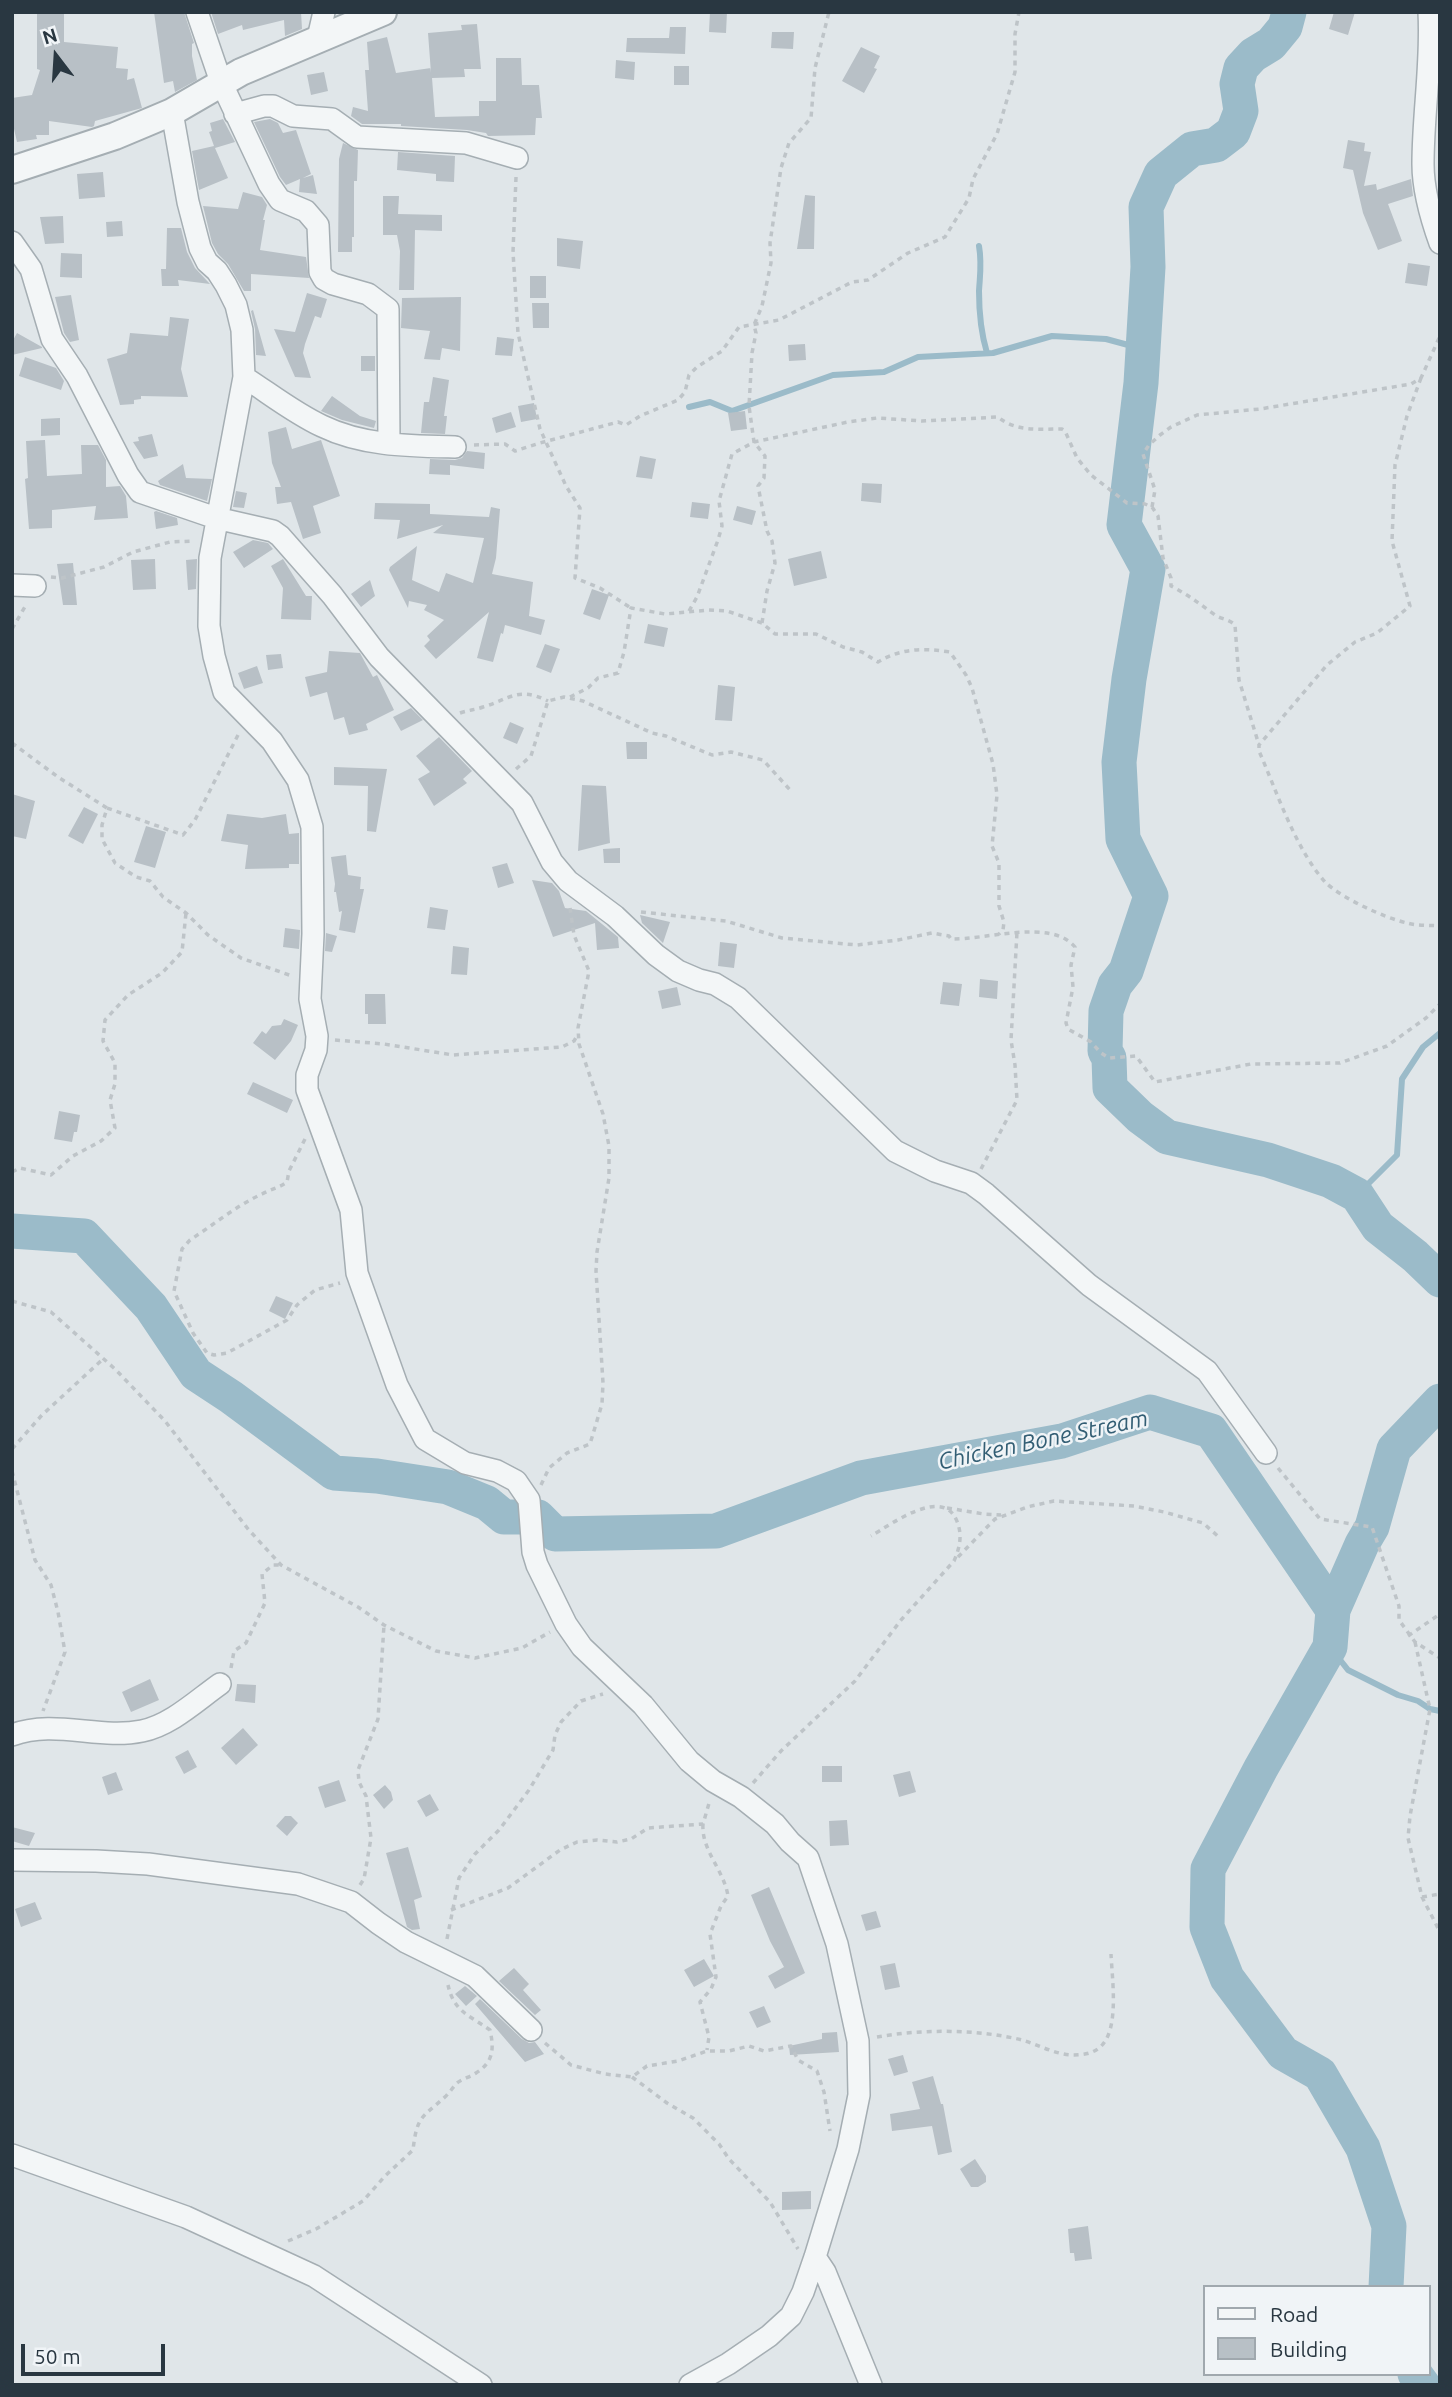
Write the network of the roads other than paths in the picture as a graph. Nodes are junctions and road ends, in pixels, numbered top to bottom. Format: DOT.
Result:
graph roads {
  1 [pos="197,12"];
  2 [pos="324,12"];
  3 [pos="383,12"];
  4 [pos="1429,12"];
  5 [pos="318,38"];
  6 [pos="221,82"];
  7 [pos="172,112"];
  8 [pos="235,114"];
  9 [pos="517,158"];
  10 [pos="12,170"];
  11 [pos="12,242"];
  12 [pos="1440,243"];
  13 [pos="244,377"];
  14 [pos="389,443"];
  15 [pos="455,447"];
  16 [pos="214,527"];
  17 [pos="12,584"];
  18 [pos="35,586"];
  19 [pos="1266,1453"];
  20 [pos="220,1684"];
  21 [pos="12,1735"];
  22 [pos="12,1860"];
  23 [pos="531,2030"];
  24 [pos="12,2155"];
  25 [pos="815,2257"];
  26 [pos="481,2385"];
  27 [pos="690,2385"];
  28 [pos="872,2385"];
  1 -- 6 [label="street"];
  2 -- 5 [label="street"];
  3 -- 5 [label="street"];
  4 -- 12 [label="street"];
  5 -- 6 [label="street"];
  6 -- 7 [label="street"];
  6 -- 8 [label="street"];
  7 -- 10 [label="street"];
  7 -- 13 [label="street"];
  8 -- 9 [label="street"];
  8 -- 14 [label="street"];
  11 -- 16 [label="street"];
  13 -- 14 [label="street"];
  13 -- 16 [label="street"];
  14 -- 15 [label="street"];
  16 -- 19 [label="street"];
  16 -- 25 [label="street"];
  17 -- 18 [label="street"];
  20 -- 21 [label="street"];
  22 -- 23 [label="street"];
  24 -- 26 [label="street"];
  25 -- 27 [label="street"];
  25 -- 28 [label="street"];
}
